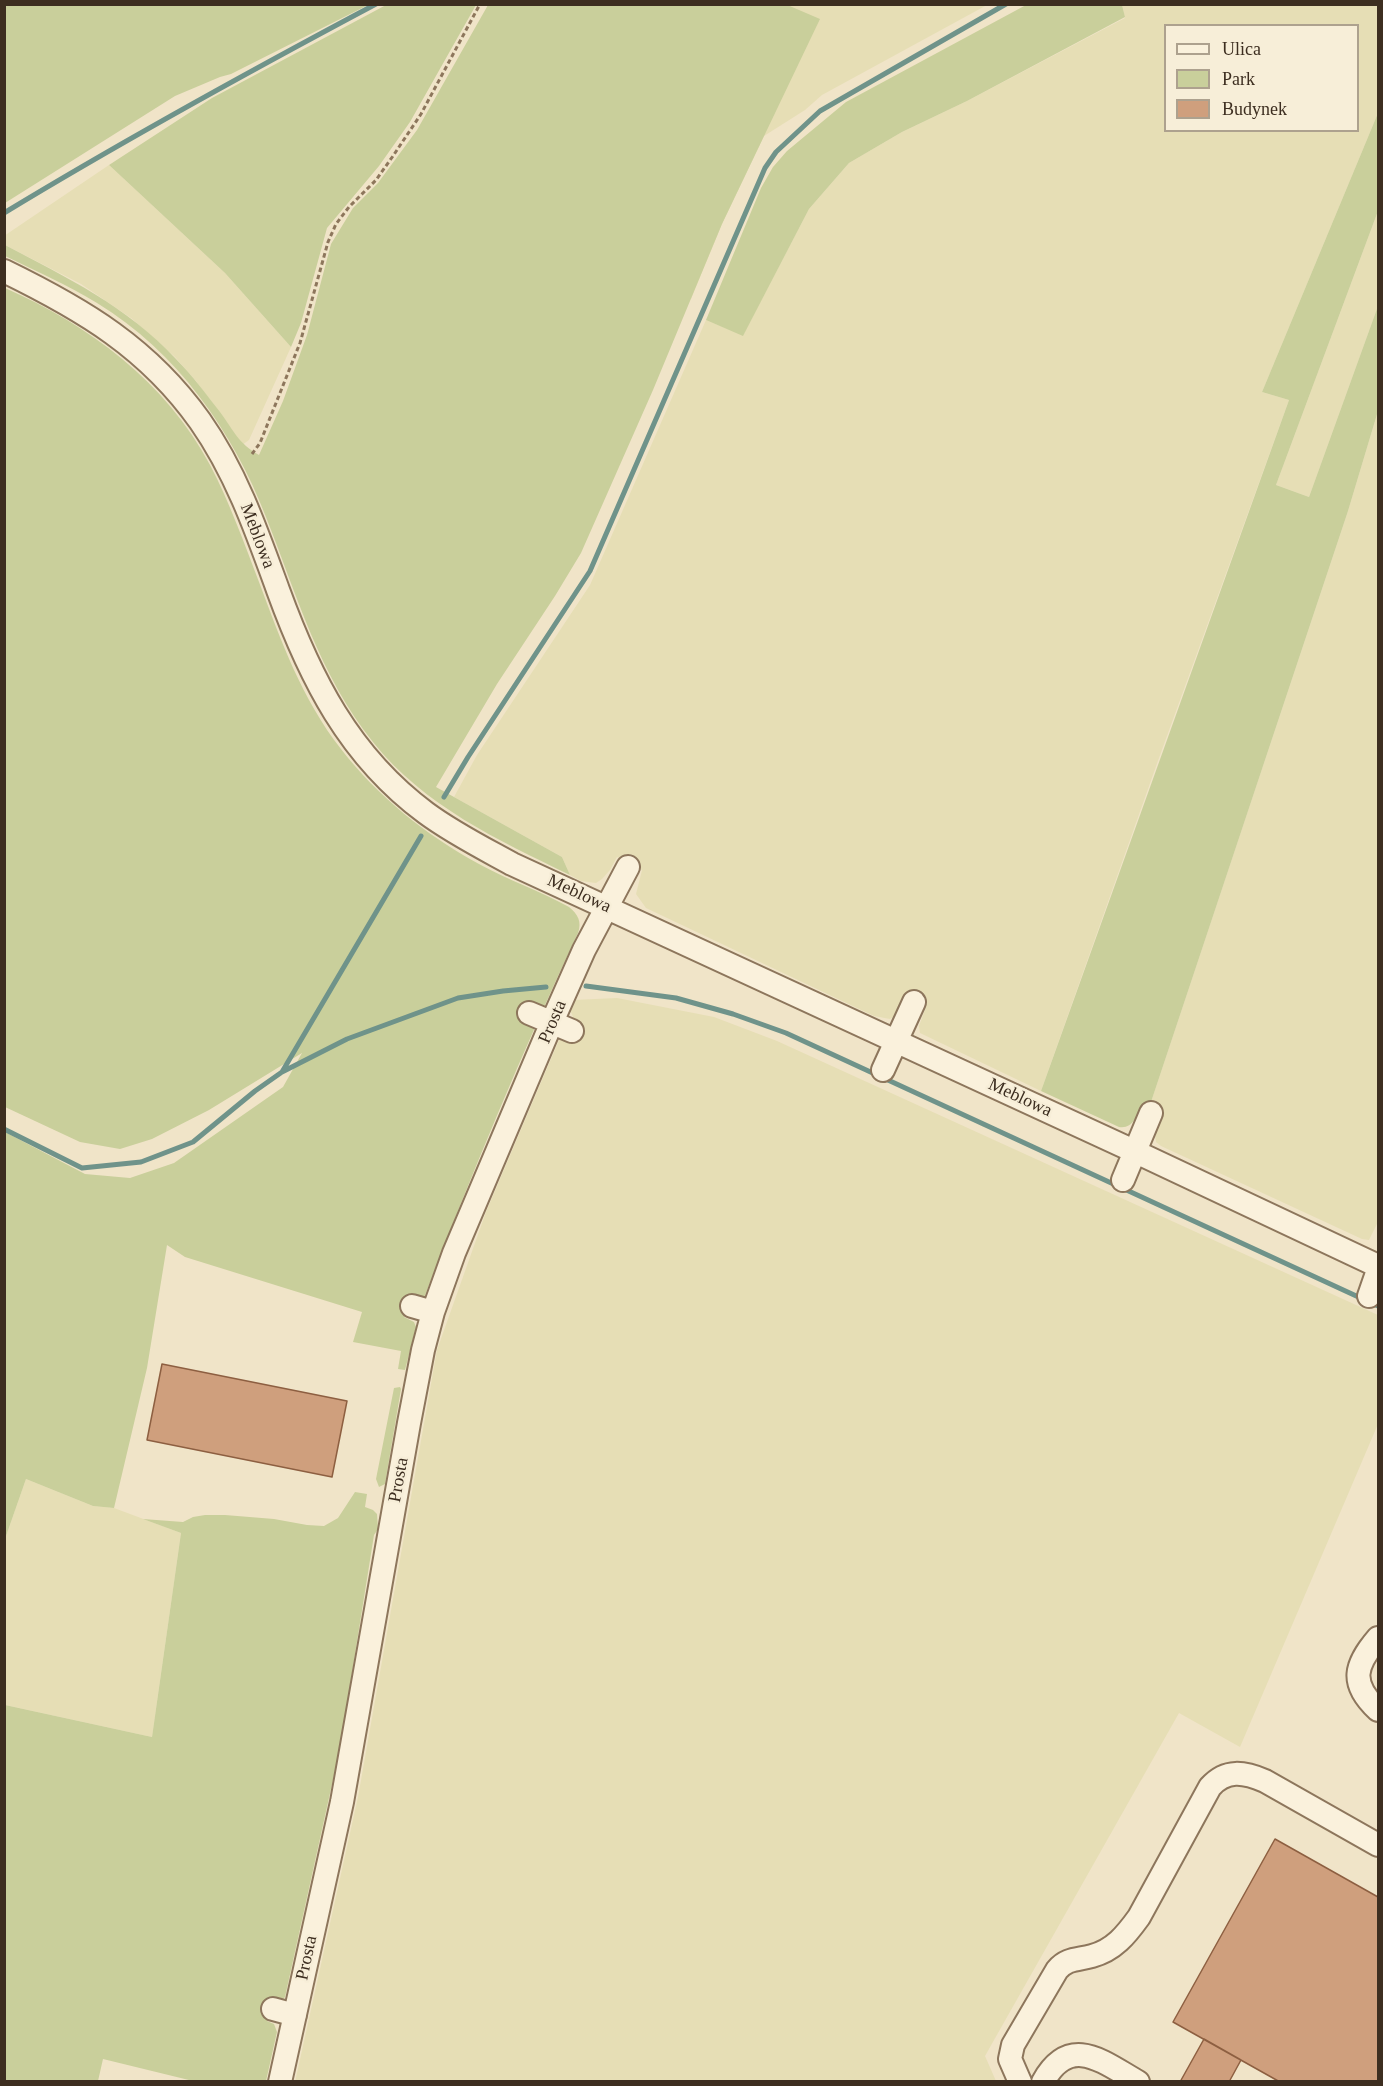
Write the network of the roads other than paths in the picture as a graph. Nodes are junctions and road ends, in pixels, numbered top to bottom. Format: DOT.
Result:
graph roads {
  1 [pos="4,271"];
  2 [pos="628,867"];
  3 [pos="606,907"];
  4 [pos="914,1002"];
  5 [pos="529,1013"];
  6 [pos="562,1027"];
  7 [pos="896,1041"];
  8 [pos="883,1070"];
  9 [pos="1151,1113"];
  10 [pos="1136,1152"];
  11 [pos="1123,1180"];
  12 [pos="1377,1264"];
  13 [pos="1369,1296"];
  14 [pos="1378,1638"];
  15 [pos="1378,1710"];
  16 [pos="1378,1845"];
  17 [pos="280,2082"];
  18 [pos="1020,2082"];
  19 [pos="1043,2082"];
  20 [pos="1138,2082"];
  1 -- 3 [label="street, Meblowa"];
  2 -- 3 [label="street, Prosta"];
  3 -- 6 [label="street, Prosta"];
  3 -- 7 [label="street, Meblowa"];
  4 -- 7 [label="street"];
  5 -- 6 [label="street"];
  6 -- 17 [label="street, Prosta"];
  7 -- 8 [label="street"];
  7 -- 10 [label="street, Meblowa"];
  9 -- 10 [label="street"];
  10 -- 11 [label="street"];
  10 -- 12 [label="street, Meblowa"];
  12 -- 13 [label="street"];
  14 -- 15 [label="street"];
  16 -- 18 [label="street"];
  19 -- 20 [label="street"];
}
